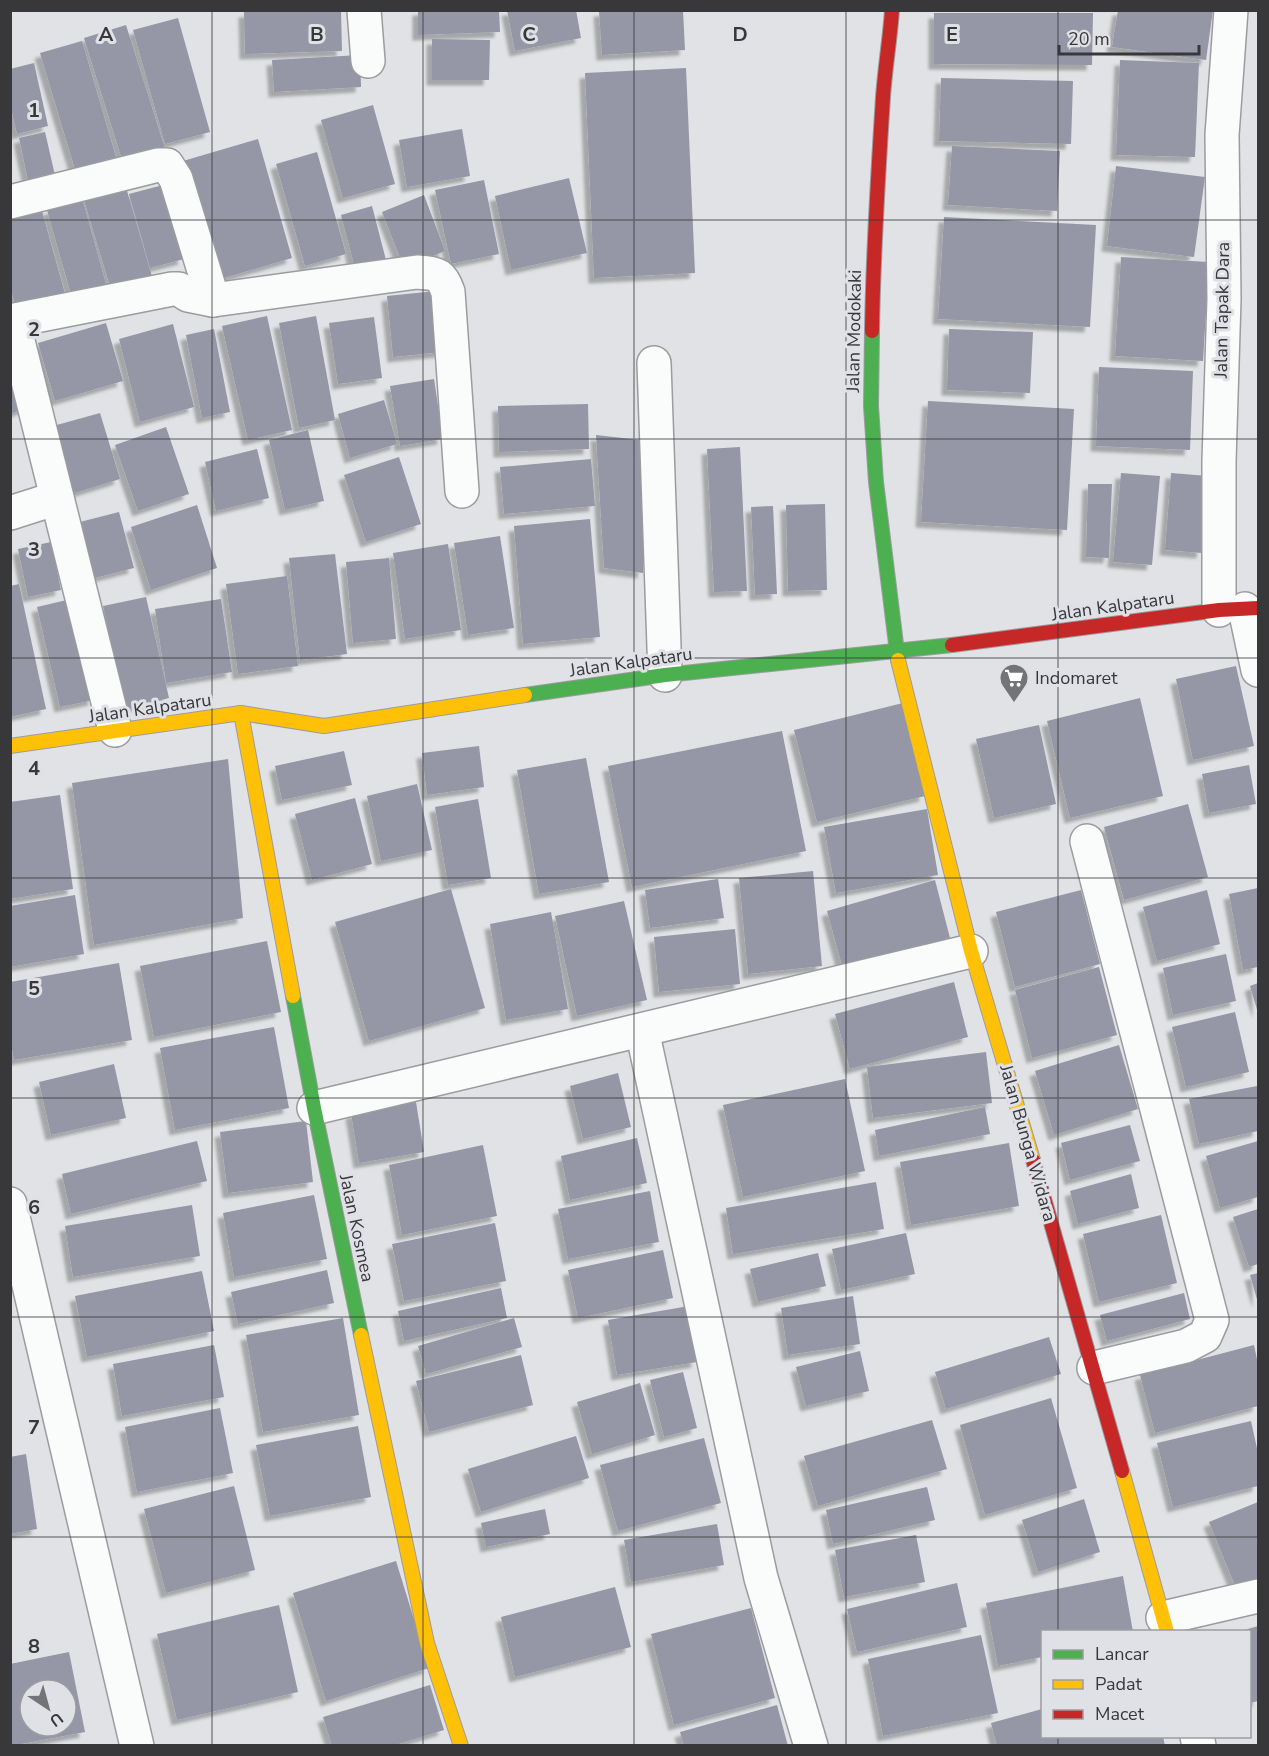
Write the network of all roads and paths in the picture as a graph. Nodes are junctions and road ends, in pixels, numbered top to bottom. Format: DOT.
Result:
graph roads {
  1 [pos="364,10"];
  2 [pos="892,10"];
  3 [pos="1231,10"];
  4 [pos="368,61"];
  5 [pos="10,202"];
  6 [pos="213,300"];
  7 [pos="12,321"];
  8 [pos="654,363"];
  9 [pos="462,491"];
  10 [pos="57,498"];
  11 [pos="10,513"];
  12 [pos="1241,609"];
  13 [pos="896,652"];
  14 [pos="1258,670"];
  15 [pos="665,675"];
  16 [pos="241,713"];
  17 [pos="115,730"];
  18 [pos="10,746"];
  19 [pos="1087,841"];
  20 [pos="971,951"];
  21 [pos="642,1030"];
  22 [pos="314,1108"];
  23 [pos="10,1204"];
  24 [pos="1094,1368"];
  25 [pos="1258,1596"];
  26 [pos="1165,1625"];
  27 [pos="137,1746"];
  28 [pos="461,1746"];
  29 [pos="811,1746"];
  1 -- 4 [label="street"];
  2 -- 13 [label="street, Jalan Modokaki"];
  3 -- 12 [label="street, Jalan Tapak Dara"];
  5 -- 6 [label="street"];
  6 -- 7 [label="street"];
  6 -- 9 [label="street"];
  7 -- 10 [label="street"];
  8 -- 15 [label="street"];
  10 -- 11 [label="street"];
  10 -- 17 [label="street"];
  12 -- 13 [label="street, Jalan Kalpataru"];
  12 -- 14 [label="street, Jalan Tapak Dara"];
  13 -- 15 [label="street, Jalan Kalpataru"];
  13 -- 20 [label="street, Jalan Bunga Widara"];
  15 -- 16 [label="street, Jalan Kalpataru"];
  16 -- 17 [label="street, Jalan Kalpataru"];
  16 -- 22 [label="street, Jalan Kosmea"];
  17 -- 18 [label="street, Jalan Kalpataru"];
  19 -- 24 [label="street"];
  20 -- 21 [label="street"];
  20 -- 24 [label="street, Jalan Bunga Widara"];
  21 -- 22 [label="street"];
  21 -- 29 [label="street"];
  22 -- 28 [label="street, Jalan Kosmea"];
  23 -- 27 [label="street"];
  24 -- 26 [label="street, Jalan Bunga Widara"];
  25 -- 26 [label="street"];
}
